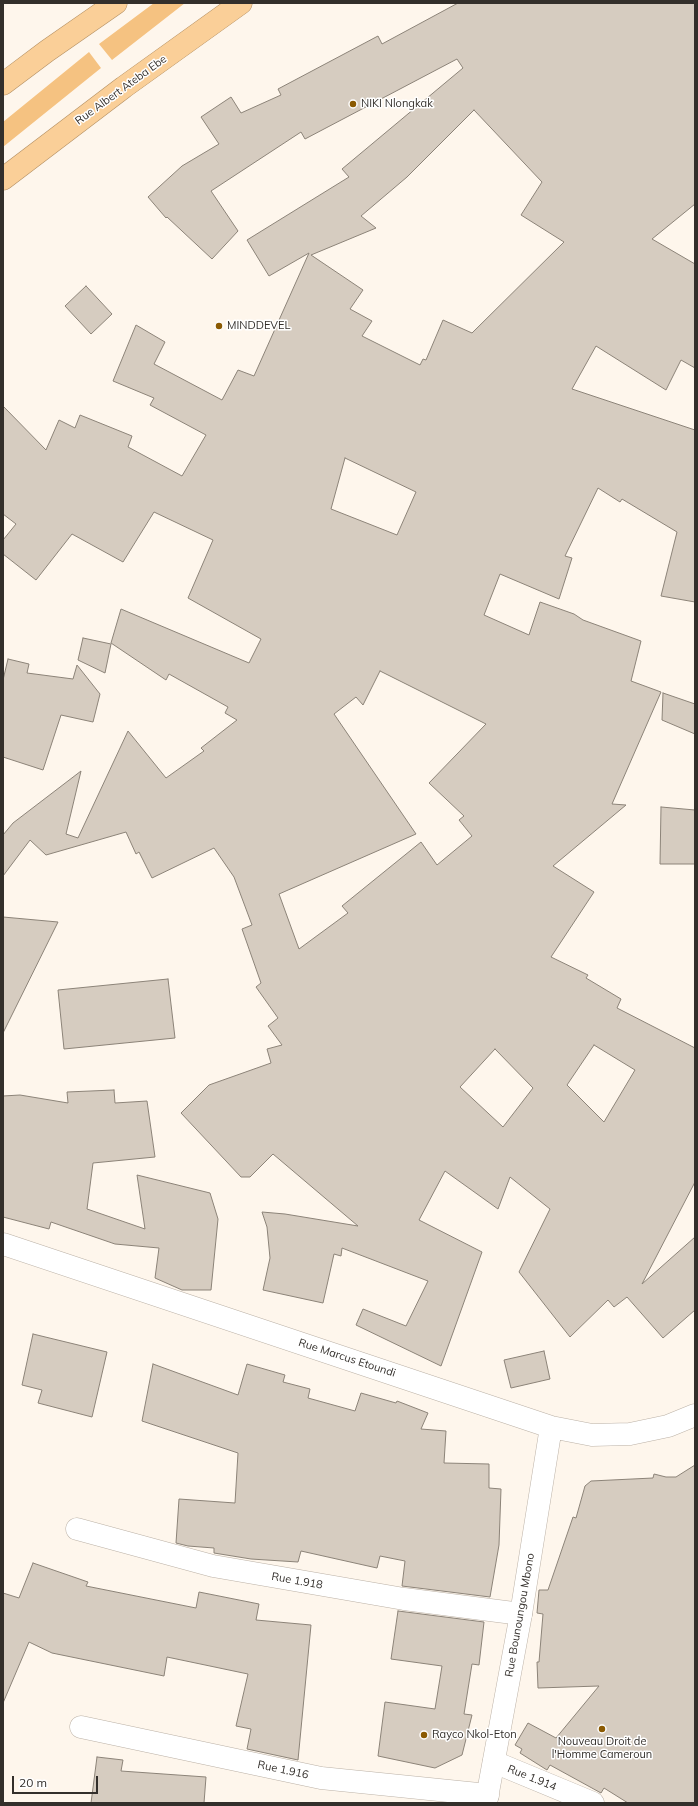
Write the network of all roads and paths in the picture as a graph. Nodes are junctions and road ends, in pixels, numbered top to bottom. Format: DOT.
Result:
graph roads {
  1 [pos="116,3"];
  2 [pos="241,3"];
  3 [pos="3,84"];
  4 [pos="3,179"];
  5 [pos="3,1244"];
  6 [pos="693,1419"];
  7 [pos="552,1427"];
  8 [pos="77,1529"];
  9 [pos="521,1614"];
  10 [pos="81,1727"];
  11 [pos="494,1762"];
  12 [pos="487,1799"];
  13 [pos="593,1803"];
  1 -- 3 [label="highway"];
  2 -- 4 [label="highway, Rue Albert Ateba Ebe"];
  5 -- 7 [label="street, Rue Marcus Etoundi"];
  6 -- 7 [label="street, Rue Marcus Etoundi"];
  7 -- 9 [label="street, Rue Bounoungou Mbono"];
  8 -- 9 [label="street, Rue 1.918"];
  9 -- 11 [label="street, Rue Bounoungou Mbono"];
  10 -- 12 [label="street, Rue 1.916"];
  11 -- 12 [label="street, Rue Bounoungou Mbono"];
  11 -- 13 [label="street, Rue 1.914"];
}
